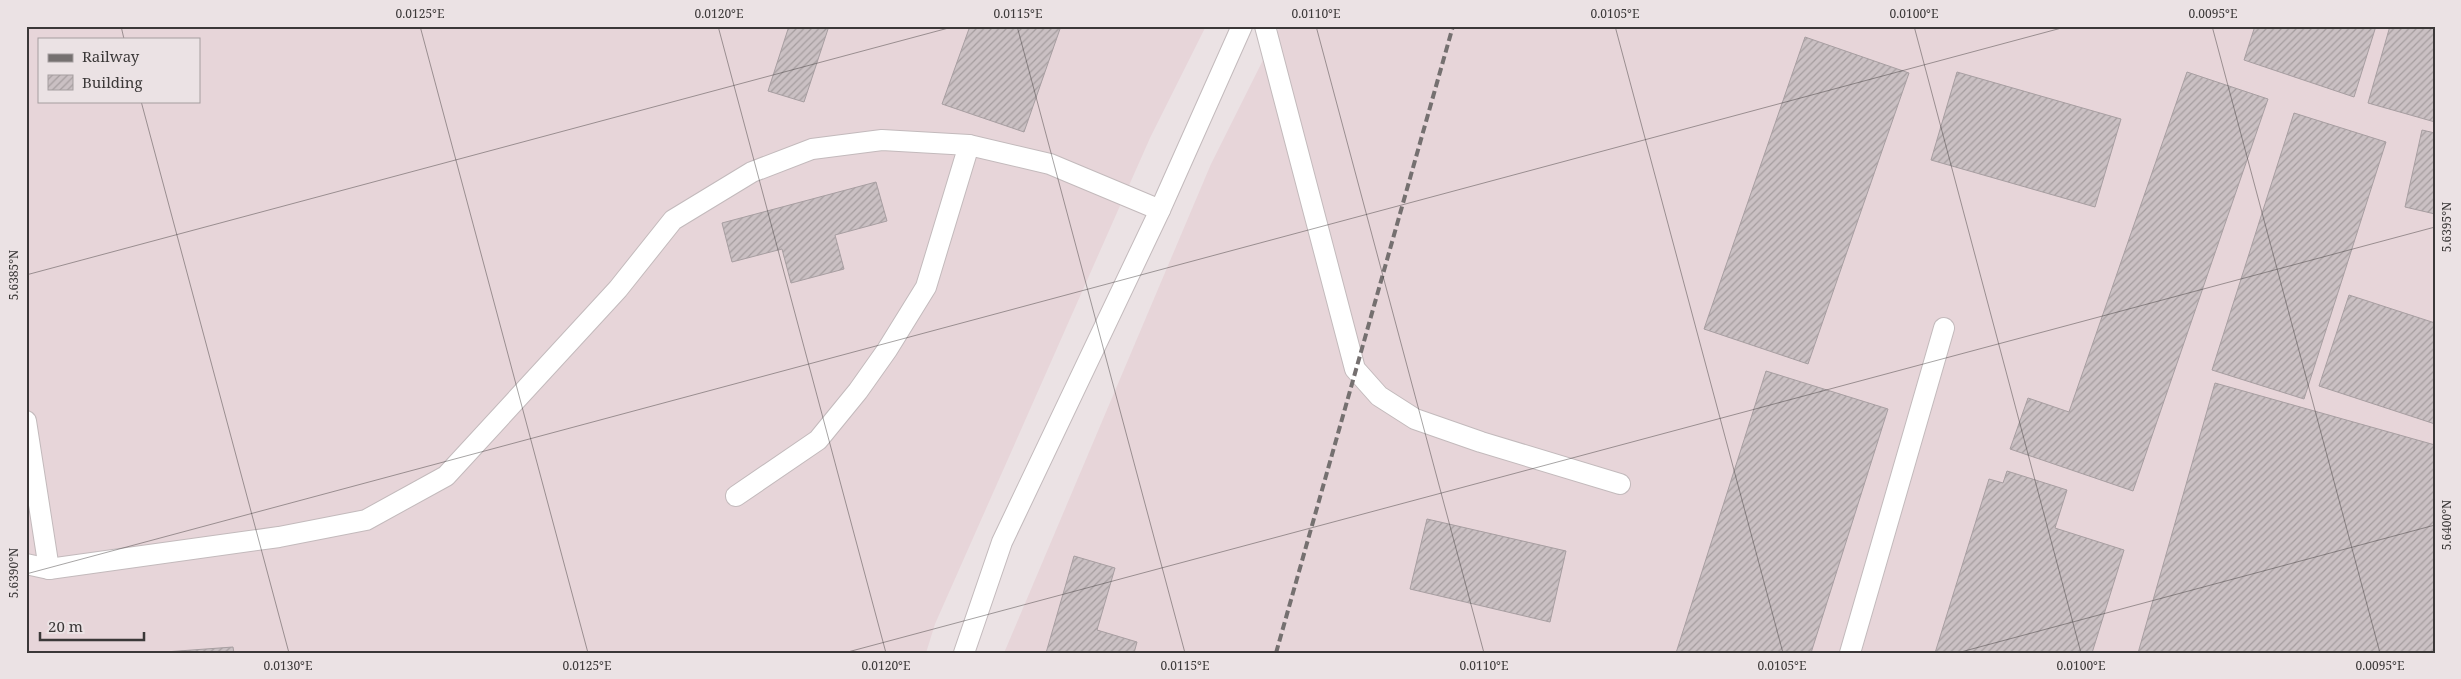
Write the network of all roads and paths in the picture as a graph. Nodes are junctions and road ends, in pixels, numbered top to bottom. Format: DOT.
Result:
graph roads {
  1 [pos="1242,26"];
  2 [pos="1264,26"];
  3 [pos="969,145"];
  4 [pos="1160,210"];
  5 [pos="1944,328"];
  6 [pos="26,421"];
  7 [pos="1620,484"];
  8 [pos="736,496"];
  9 [pos="26,564"];
  10 [pos="49,569"];
  11 [pos="964,653"];
  12 [pos="1850,653"];
  1 -- 4 [label="lane"];
  2 -- 7 [label="lane"];
  3 -- 4 [label="lane"];
  3 -- 8 [label="lane"];
  3 -- 10 [label="lane"];
  4 -- 11 [label="lane"];
  5 -- 12 [label="lane"];
  6 -- 10 [label="lane"];
  9 -- 10 [label="lane"];
}
